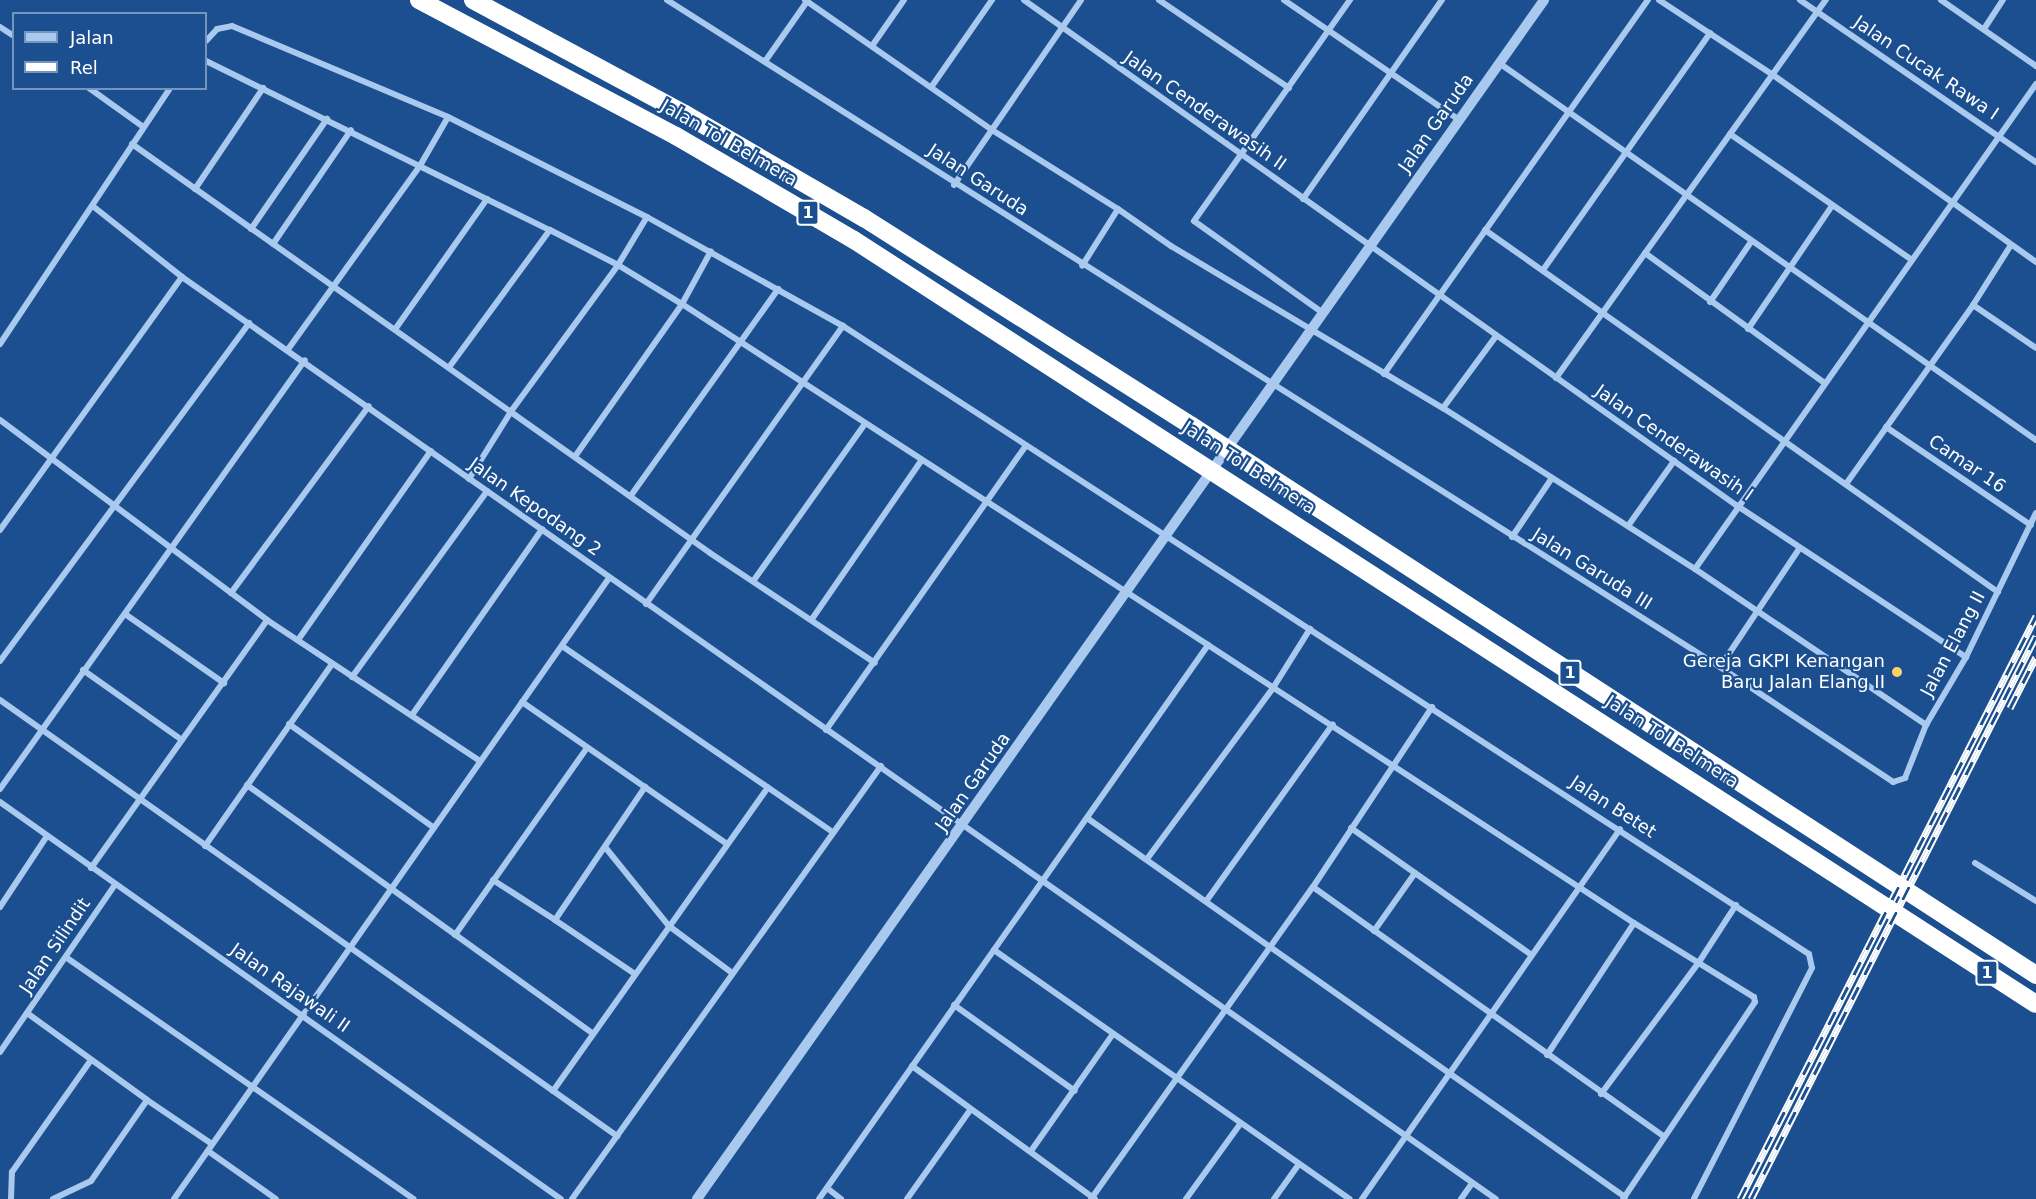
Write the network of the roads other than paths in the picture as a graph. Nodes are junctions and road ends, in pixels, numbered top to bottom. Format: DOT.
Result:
graph roads {
  1 [pos="419,0"];
  2 [pos="473,0"];
  3 [pos="667,0"];
  4 [pos="904,0"];
  5 [pos="992,0"];
  6 [pos="1024,0"];
  7 [pos="1081,0"];
  8 [pos="1159,0"];
  9 [pos="1284,0"];
  10 [pos="1350,0"];
  11 [pos="1442,0"];
  12 [pos="1544,0"];
  13 [pos="1648,0"];
  14 [pos="1659,0"];
  15 [pos="1800,0"];
  16 [pos="1827,0"];
  17 [pos="1941,0"];
  18 [pos="2003,0"];
  19 [pos="807,1"];
  20 [pos="1818,13"];
  21 [pos="1062,27"];
  22 [pos="1984,30"];
  23 [pos="1328,31"];
  24 [pos="1710,33"];
  25 [pos="207,40"];
  26 [pos="872,46"];
  27 [pos="766,60"];
  28 [pos="207,61"];
  29 [pos="1499,63"];
  30 [pos="2036,66"];
  31 [pos="1390,74"];
  32 [pos="1773,75"];
  33 [pos="2036,84"];
  34 [pos="932,86"];
  35 [pos="263,88"];
  36 [pos="1288,88"];
  37 [pos="91,90"];
  38 [pos="169,90"];
  39 [pos="1569,112"];
  40 [pos="448,117"];
  41 [pos="327,119"];
  42 [pos="1459,120"];
  43 [pos="142,126"];
  44 [pos="351,130"];
  45 [pos="992,130"];
  46 [pos="1730,134"];
  47 [pos="1999,135"];
  48 [pos="132,144"];
  49 [pos="1626,152"];
  50 [pos="1242,155"];
  51 [pos="2036,162"];
  52 [pos="421,164"];
  53 [pos="954,185"];
  54 [pos="195,189"];
  55 [pos="1686,194"];
  56 [pos="487,199"];
  57 [pos="1303,199"];
  58 [pos="1950,203"];
  59 [pos="1832,206"];
  60 [pos="94,207"];
  61 [pos="1118,209"];
  62 [pos="647,217"];
  63 [pos="251,229"];
  64 [pos="550,230"];
  65 [pos="1485,230"];
  66 [pos="1751,242"];
  67 [pos="273,244"];
  68 [pos="2011,245"];
  69 [pos="1369,246"];
  70 [pos="711,251"];
  71 [pos="1645,253"];
  72 [pos="1912,260"];
  73 [pos="2036,262"];
  74 [pos="618,264"];
  75 [pos="1082,266"];
  76 [pos="1543,270"];
  77 [pos="1790,271"];
  78 [pos="182,277"];
  79 [pos="335,285"];
  80 [pos="778,289"];
  81 [pos="1440,294"];
  82 [pos="1710,302"];
  83 [pos="682,304"];
  84 [pos="1973,305"];
  85 [pos="1323,313"];
  86 [pos="1603,314"];
  87 [pos="1868,321"];
  88 [pos="249,323"];
  89 [pos="843,326"];
  90 [pos="396,328"];
  91 [pos="1748,329"];
  92 [pos="1310,331"];
  93 [pos="1496,336"];
  94 [pos="740,342"];
  95 [pos="0,344"];
  96 [pos="289,348"];
  97 [pos="2036,348"];
  98 [pos="305,360"];
  99 [pos="1931,365"];
  100 [pos="450,366"];
  101 [pos="1384,374"];
  102 [pos="1556,378"];
  103 [pos="1823,382"];
  104 [pos="802,383"];
  105 [pos="1274,384"];
  106 [pos="369,406"];
  107 [pos="1443,408"];
  108 [pos="512,410"];
  109 [pos="0,420"];
  110 [pos="865,424"];
  111 [pos="1886,427"];
  112 [pos="1784,439"];
  113 [pos="2036,440"];
  114 [pos="1025,447"];
  115 [pos="431,451"];
  116 [pos="576,455"];
  117 [pos="52,457"];
  118 [pos="921,461"];
  119 [pos="1674,461"];
  120 [pos="1552,478"];
  121 [pos="469,479"];
  122 [pos="1846,484"];
  123 [pos="487,491"];
  124 [pos="632,494"];
  125 [pos="987,505"];
  126 [pos="1736,505"];
  127 [pos="112,507"];
  128 [pos="2036,513"];
  129 [pos="2031,525"];
  130 [pos="1628,526"];
  131 [pos="542,529"];
  132 [pos="0,530"];
  133 [pos="1167,537"];
  134 [pos="1512,537"];
  135 [pos="693,538"];
  136 [pos="1799,549"];
  137 [pos="172,550"];
  138 [pos="1695,569"];
  139 [pos="609,578"];
  140 [pos="754,580"];
  141 [pos="1998,592"];
  142 [pos="231,594"];
  143 [pos="1127,594"];
  144 [pos="646,604"];
  145 [pos="1760,611"];
  146 [pos="125,614"];
  147 [pos="812,619"];
  148 [pos="267,620"];
  149 [pos="1310,630"];
  150 [pos="298,640"];
  151 [pos="1208,645"];
  152 [pos="562,646"];
  153 [pos="1966,657"];
  154 [pos="0,661"];
  155 [pos="875,663"];
  156 [pos="332,664"];
  157 [pos="1720,668"];
  158 [pos="83,670"];
  159 [pos="352,677"];
  160 [pos="224,683"];
  161 [pos="1273,688"];
  162 [pos="0,700"];
  163 [pos="522,702"];
  164 [pos="1432,707"];
  165 [pos="412,715"];
  166 [pos="289,724"];
  167 [pos="1333,724"];
  168 [pos="1926,725"];
  169 [pos="43,730"];
  170 [pos="826,730"];
  171 [pos="182,740"];
  172 [pos="588,748"];
  173 [pos="480,761"];
  174 [pos="1395,764"];
  175 [pos="881,766"];
  176 [pos="1893,782"];
  177 [pos="247,785"];
  178 [pos="645,787"];
  179 [pos="768,787"];
  180 [pos="0,789"];
  181 [pos="139,800"];
  182 [pos="0,802"];
  183 [pos="1086,819"];
  184 [pos="962,827"];
  185 [pos="434,828"];
  186 [pos="1351,828"];
  187 [pos="1620,829"];
  188 [pos="833,832"];
  189 [pos="47,836"];
  190 [pos="727,844"];
  191 [pos="205,846"];
  192 [pos="605,847"];
  193 [pos="1147,859"];
  194 [pos="1975,863"];
  195 [pos="91,868"];
  196 [pos="1415,873"];
  197 [pos="493,880"];
  198 [pos="1042,883"];
  199 [pos="1577,885"];
  200 [pos="114,886"];
  201 [pos="392,886"];
  202 [pos="1312,887"];
  203 [pos="1207,900"];
  204 [pos="2036,901"];
  205 [pos="1736,905"];
  206 [pos="0,907"];
  207 [pos="555,920"];
  208 [pos="1634,923"];
  209 [pos="669,927"];
  210 [pos="1374,931"];
  211 [pos="455,935"];
  212 [pos="1270,945"];
  213 [pos="351,947"];
  214 [pos="994,950"];
  215 [pos="1530,954"];
  216 [pos="67,958"];
  217 [pos="1699,962"];
  218 [pos="732,973"];
  219 [pos="635,974"];
  220 [pos="2036,975"];
  221 [pos="2036,1004"];
  222 [pos="954,1005"];
  223 [pos="1226,1008"];
  224 [pos="27,1013"];
  225 [pos="1490,1013"];
  226 [pos="304,1014"];
  227 [pos="593,1034"];
  228 [pos="1113,1034"];
  229 [pos="0,1052"];
  230 [pos="1547,1055"];
  231 [pos="91,1060"];
  232 [pos="912,1066"];
  233 [pos="1450,1071"];
  234 [pos="1177,1080"];
  235 [pos="253,1085"];
  236 [pos="553,1091"];
  237 [pos="1075,1091"];
  238 [pos="1601,1094"];
  239 [pos="147,1100"];
  240 [pos="971,1109"];
  241 [pos="1240,1124"];
  242 [pos="1408,1134"];
  243 [pos="617,1136"];
  244 [pos="1663,1136"];
  245 [pos="210,1147"];
  246 [pos="1030,1151"];
  247 [pos="1299,1164"];
  248 [pos="1472,1183"];
  249 [pos="827,1188"];
  250 [pos="1093,1198"];
  251 [pos="1624,1198"];
  252 [pos="11,1199"];
  253 [pos="53,1199"];
  254 [pos="174,1199"];
  255 [pos="276,1199"];
  256 [pos="414,1199"];
  257 [pos="561,1199"];
  258 [pos="572,1199"];
  259 [pos="697,1199"];
  260 [pos="819,1199"];
  261 [pos="841,1199"];
  262 [pos="907,1199"];
  263 [pos="1186,1199"];
  264 [pos="1274,1199"];
  265 [pos="1350,1199"];
  266 [pos="1362,1199"];
  267 [pos="1461,1199"];
  268 [pos="1496,1199"];
  269 [pos="1694,1199"];
  1 -- 221 [label="highway, Jalan Tol Belmera / 1"];
  2 -- 220 [label="highway, Jalan Tol Belmera / 1"];
  3 -- 27 [label="street, Jalan Garuda"];
  4 -- 26 [label="street"];
  5 -- 34 [label="street"];
  6 -- 21 [label="street, Jalan Cenderawasih II"];
  7 -- 21 [label="street"];
  8 -- 36 [label="street"];
  9 -- 23 [label="street"];
  10 -- 23 [label="street"];
  11 -- 31 [label="street"];
  12 -- 29 [label="street, Jalan Garuda"];
  13 -- 39 [label="street"];
  14 -- 24 [label="street"];
  15 -- 20 [label="street, Jalan Cucak Rawa I"];
  16 -- 20 [label="street"];
  17 -- 22 [label="street"];
  18 -- 22 [label="street"];
  19 -- 26 [label="street"];
  19 -- 27 [label="street"];
  20 -- 32 [label="street"];
  20 -- 47 [label="street, Jalan Cucak Rawa I"];
  21 -- 45 [label="street"];
  21 -- 50 [label="street, Jalan Cenderawasih II"];
  22 -- 30 [label="street"];
  23 -- 31 [label="street"];
  23 -- 36 [label="street"];
  24 -- 32 [label="street"];
  24 -- 49 [label="street"];
  25 -- 40 [label="street, Jalan Betet"];
  26 -- 34 [label="street"];
  27 -- 53 [label="street, Jalan Garuda"];
  28 -- 35 [label="street"];
  29 -- 39 [label="street"];
  29 -- 42 [label="street, Jalan Garuda"];
  31 -- 42 [label="street"];
  31 -- 57 [label="street"];
  32 -- 46 [label="street"];
  32 -- 58 [label="street"];
  33 -- 47 [label="street"];
  34 -- 45 [label="street"];
  35 -- 41 [label="street"];
  35 -- 54 [label="street"];
  36 -- 50 [label="street"];
  37 -- 43 [label="street"];
  38 -- 43 [label="street"];
  39 -- 49 [label="street"];
  39 -- 65 [label="street"];
  40 -- 52 [label="street"];
  40 -- 62 [label="street, Jalan Betet"];
  41 -- 44 [label="street"];
  41 -- 63 [label="street"];
  42 -- 69 [label="street, Jalan Garuda"];
  43 -- 48 [label="street"];
  44 -- 52 [label="street"];
  44 -- 67 [label="street"];
  45 -- 53 [label="street"];
  45 -- 61 [label="street"];
  46 -- 55 [label="street"];
  46 -- 59 [label="street"];
  47 -- 51 [label="street, Jalan Cucak Rawa I"];
  47 -- 58 [label="street"];
  48 -- 54 [label="street"];
  48 -- 60 [label="street"];
  49 -- 55 [label="street"];
  49 -- 76 [label="street"];
  50 -- 57 [label="street, Jalan Cenderawasih II"];
  50 -- 85 [label="street"];
  52 -- 56 [label="street"];
  52 -- 79 [label="street"];
  53 -- 75 [label="street, Jalan Garuda"];
  54 -- 63 [label="street"];
  55 -- 66 [label="street"];
  55 -- 71 [label="street"];
  56 -- 64 [label="street"];
  56 -- 90 [label="street"];
  57 -- 69 [label="street, Jalan Cenderawasih II"];
  58 -- 68 [label="street"];
  58 -- 72 [label="street"];
  59 -- 72 [label="street"];
  59 -- 77 [label="street"];
  60 -- 78 [label="street, Jalan Kepodang 2"];
  60 -- 95 [label="street"];
  61 -- 75 [label="street"];
  61 -- 92 [label="street"];
  62 -- 70 [label="street, Jalan Betet"];
  62 -- 74 [label="street"];
  63 -- 67 [label="street"];
  64 -- 74 [label="street"];
  64 -- 100 [label="street"];
  65 -- 76 [label="street"];
  65 -- 81 [label="street"];
  66 -- 77 [label="street"];
  66 -- 82 [label="street"];
  67 -- 79 [label="street"];
  68 -- 73 [label="street"];
  68 -- 84 [label="street"];
  69 -- 81 [label="street, Jalan Cenderawasih I"];
  69 -- 85 [label="street, Jalan Garuda"];
  70 -- 80 [label="street, Jalan Betet"];
  70 -- 83 [label="street"];
  71 -- 82 [label="street"];
  71 -- 86 [label="street"];
  72 -- 87 [label="street"];
  74 -- 83 [label="street"];
  74 -- 108 [label="street"];
  75 -- 105 [label="street, Jalan Garuda"];
  76 -- 86 [label="street"];
  77 -- 87 [label="street"];
  77 -- 91 [label="street"];
  78 -- 88 [label="street, Jalan Kepodang 2"];
  78 -- 117 [label="street"];
  79 -- 90 [label="street"];
  79 -- 96 [label="street"];
  80 -- 89 [label="street, Jalan Betet"];
  80 -- 94 [label="street"];
  81 -- 93 [label="street, Jalan Cenderawasih I"];
  81 -- 101 [label="street"];
  82 -- 91 [label="street"];
  83 -- 94 [label="street"];
  83 -- 116 [label="street"];
  84 -- 97 [label="street"];
  84 -- 99 [label="street"];
  85 -- 92 [label="street, Jalan Garuda"];
  86 -- 102 [label="street"];
  86 -- 112 [label="street"];
  87 -- 99 [label="street"];
  87 -- 103 [label="street"];
  88 -- 96 [label="street, Jalan Kepodang 2"];
  88 -- 127 [label="street"];
  89 -- 104 [label="street"];
  89 -- 114 [label="street, Jalan Betet"];
  90 -- 100 [label="street"];
  91 -- 103 [label="street"];
  92 -- 101 [label="street"];
  92 -- 105 [label="street, Jalan Garuda"];
  93 -- 102 [label="street, Jalan Cenderawasih I"];
  93 -- 107 [label="street"];
  94 -- 104 [label="street"];
  94 -- 124 [label="street"];
  96 -- 98 [label="street, Jalan Kepodang 2"];
  98 -- 106 [label="street, Jalan Kepodang 2"];
  98 -- 137 [label="street"];
  99 -- 111 [label="street"];
  99 -- 113 [label="street"];
  100 -- 108 [label="street"];
  101 -- 107 [label="street"];
  102 -- 119 [label="street, Jalan Cenderawasih I"];
  103 -- 112 [label="street"];
  104 -- 110 [label="street"];
  104 -- 135 [label="street"];
  105 -- 133 [label="street, Jalan Garuda"];
  105 -- 134 [label="street, Jalan Garuda III"];
  106 -- 115 [label="street, Jalan Kepodang 2"];
  106 -- 142 [label="street"];
  107 -- 120 [label="street"];
  108 -- 116 [label="street"];
  108 -- 121 [label="street"];
  109 -- 117 [label="street"];
  110 -- 118 [label="street"];
  110 -- 140 [label="street"];
  111 -- 122 [label="street"];
  111 -- 129 [label="street, Camar 16"];
  112 -- 122 [label="street"];
  112 -- 126 [label="street"];
  114 -- 125 [label="street"];
  114 -- 133 [label="street, Jalan Betet"];
  115 -- 121 [label="street, Jalan Kepodang 2"];
  115 -- 150 [label="street"];
  116 -- 124 [label="street"];
  117 -- 127 [label="street"];
  117 -- 132 [label="street"];
  118 -- 125 [label="street"];
  118 -- 147 [label="street"];
  119 -- 126 [label="street, Jalan Cenderawasih I"];
  119 -- 130 [label="street"];
  120 -- 130 [label="street"];
  120 -- 134 [label="street"];
  121 -- 123 [label="street, Jalan Kepodang 2"];
  122 -- 141 [label="street"];
  123 -- 131 [label="street, Jalan Kepodang 2"];
  123 -- 159 [label="street"];
  124 -- 135 [label="street"];
  125 -- 143 [label="street"];
  125 -- 155 [label="street"];
  126 -- 136 [label="street, Jalan Cenderawasih I"];
  126 -- 138 [label="street"];
  127 -- 137 [label="street"];
  127 -- 154 [label="street"];
  128 -- 129 [label="street, Jalan Elang II"];
  129 -- 141 [label="street, Jalan Elang II"];
  130 -- 138 [label="street"];
  131 -- 139 [label="street, Jalan Kepodang 2"];
  131 -- 165 [label="street"];
  133 -- 143 [label="street, Jalan Garuda"];
  133 -- 149 [label="street, Jalan Betet"];
  134 -- 157 [label="street, Jalan Garuda III"];
  135 -- 140 [label="street"];
  135 -- 144 [label="street"];
  136 -- 145 [label="street"];
  136 -- 153 [label="street, Jalan Cenderawasih I"];
  137 -- 142 [label="street"];
  137 -- 146 [label="street"];
  138 -- 145 [label="street"];
  139 -- 144 [label="street, Jalan Kepodang 2"];
  139 -- 152 [label="street"];
  140 -- 147 [label="street"];
  141 -- 153 [label="street, Jalan Elang II"];
  142 -- 148 [label="street"];
  143 -- 151 [label="street"];
  143 -- 184 [label="street, Jalan Garuda"];
  144 -- 170 [label="street, Jalan Kepodang 2"];
  145 -- 157 [label="street"];
  145 -- 168 [label="street"];
  146 -- 158 [label="street"];
  146 -- 160 [label="street"];
  147 -- 155 [label="street"];
  148 -- 150 [label="street"];
  148 -- 160 [label="street"];
  149 -- 161 [label="street"];
  149 -- 164 [label="street, Jalan Betet"];
  150 -- 156 [label="street"];
  151 -- 161 [label="street"];
  151 -- 183 [label="street"];
  152 -- 163 [label="street"];
  152 -- 179 [label="street"];
  153 -- 168 [label="street, Jalan Elang II"];
  155 -- 170 [label="street"];
  156 -- 159 [label="street"];
  156 -- 166 [label="street"];
  157 -- 176 [label="street, Jalan Garuda III"];
  158 -- 169 [label="street"];
  158 -- 171 [label="street"];
  159 -- 165 [label="street"];
  160 -- 171 [label="street"];
  161 -- 167 [label="street"];
  161 -- 193 [label="street"];
  162 -- 169 [label="street"];
  163 -- 172 [label="street"];
  163 -- 173 [label="street"];
  164 -- 174 [label="street"];
  164 -- 187 [label="street, Jalan Betet"];
  165 -- 173 [label="street"];
  166 -- 177 [label="street"];
  166 -- 185 [label="street"];
  167 -- 174 [label="street"];
  167 -- 203 [label="street"];
  168 -- 176 [label="street, Jalan Elang II"];
  169 -- 180 [label="street"];
  169 -- 181 [label="street"];
  170 -- 175 [label="street, Jalan Kepodang 2"];
  171 -- 181 [label="street"];
  172 -- 178 [label="street"];
  172 -- 197 [label="street"];
  173 -- 185 [label="street"];
  174 -- 186 [label="street"];
  174 -- 199 [label="street"];
  175 -- 184 [label="street, Jalan Kepodang 2"];
  175 -- 188 [label="street"];
  177 -- 191 [label="street"];
  177 -- 201 [label="street"];
  178 -- 190 [label="street"];
  178 -- 192 [label="street"];
  179 -- 188 [label="street"];
  179 -- 190 [label="street"];
  181 -- 191 [label="street"];
  181 -- 195 [label="street"];
  182 -- 189 [label="street, Jalan Rajawali II"];
  183 -- 193 [label="street"];
  183 -- 198 [label="street"];
  184 -- 198 [label="street, Jalan Kepodang 2"];
  184 -- 259 [label="street, Jalan Garuda"];
  185 -- 201 [label="street"];
  186 -- 196 [label="street"];
  186 -- 202 [label="street"];
  187 -- 199 [label="street"];
  187 -- 205 [label="street, Jalan Betet"];
  188 -- 218 [label="street"];
  189 -- 195 [label="street, Jalan Rajawali II"];
  189 -- 206 [label="street"];
  190 -- 209 [label="street"];
  191 -- 213 [label="street"];
  192 -- 207 [label="street"];
  192 -- 209 [label="street"];
  193 -- 203 [label="street"];
  194 -- 204 [label="street"];
  195 -- 200 [label="street, Jalan Rajawali II"];
  196 -- 210 [label="street"];
  196 -- 215 [label="street"];
  197 -- 207 [label="street"];
  197 -- 211 [label="street"];
  198 -- 214 [label="street"];
  198 -- 223 [label="street, Jalan Kepodang 2"];
  199 -- 208 [label="street"];
  199 -- 215 [label="street"];
  200 -- 216 [label="street, Jalan Silindit"];
  200 -- 226 [label="street, Jalan Rajawali II"];
  201 -- 211 [label="street"];
  201 -- 213 [label="street"];
  202 -- 210 [label="street"];
  202 -- 212 [label="street"];
  203 -- 212 [label="street"];
  205 -- 217 [label="street"];
  205 -- 269 [label="street, Jalan Betet"];
  207 -- 219 [label="street"];
  208 -- 217 [label="street"];
  208 -- 230 [label="street"];
  209 -- 218 [label="street"];
  209 -- 219 [label="street"];
  210 -- 225 [label="street"];
  211 -- 227 [label="street"];
  212 -- 223 [label="street"];
  212 -- 233 [label="street"];
  213 -- 226 [label="street"];
  213 -- 236 [label="street"];
  214 -- 222 [label="street"];
  214 -- 228 [label="street"];
  215 -- 225 [label="street"];
  216 -- 224 [label="street, Jalan Silindit"];
  216 -- 235 [label="street"];
  217 -- 238 [label="street"];
  217 -- 244 [label="street"];
  218 -- 243 [label="street"];
  219 -- 227 [label="street"];
  222 -- 232 [label="street"];
  222 -- 237 [label="street"];
  223 -- 234 [label="street"];
  223 -- 242 [label="street, Jalan Kepodang 2"];
  224 -- 229 [label="street, Jalan Silindit"];
  224 -- 231 [label="street"];
  225 -- 230 [label="street"];
  225 -- 233 [label="street"];
  226 -- 235 [label="street"];
  226 -- 257 [label="street, Jalan Rajawali II"];
  227 -- 236 [label="street"];
  228 -- 234 [label="street"];
  228 -- 237 [label="street"];
  230 -- 238 [label="street"];
  231 -- 239 [label="street"];
  231 -- 252 [label="street"];
  232 -- 240 [label="street"];
  232 -- 249 [label="street"];
  233 -- 242 [label="street"];
  233 -- 251 [label="street"];
  234 -- 241 [label="street"];
  234 -- 250 [label="street"];
  235 -- 245 [label="street"];
  235 -- 256 [label="street"];
  236 -- 243 [label="street"];
  237 -- 246 [label="street"];
  238 -- 244 [label="street"];
  239 -- 245 [label="street"];
  239 -- 253 [label="street"];
  240 -- 246 [label="street"];
  240 -- 262 [label="street"];
  241 -- 247 [label="street"];
  241 -- 263 [label="street"];
  242 -- 248 [label="street, Jalan Kepodang 2"];
  242 -- 266 [label="street"];
  243 -- 258 [label="street"];
  244 -- 251 [label="street"];
  245 -- 254 [label="street"];
  245 -- 255 [label="street"];
  246 -- 250 [label="street"];
  247 -- 264 [label="street"];
  247 -- 265 [label="street"];
  248 -- 267 [label="street"];
  248 -- 268 [label="street, Jalan Kepodang 2"];
  249 -- 260 [label="street"];
  249 -- 261 [label="street"];
}
